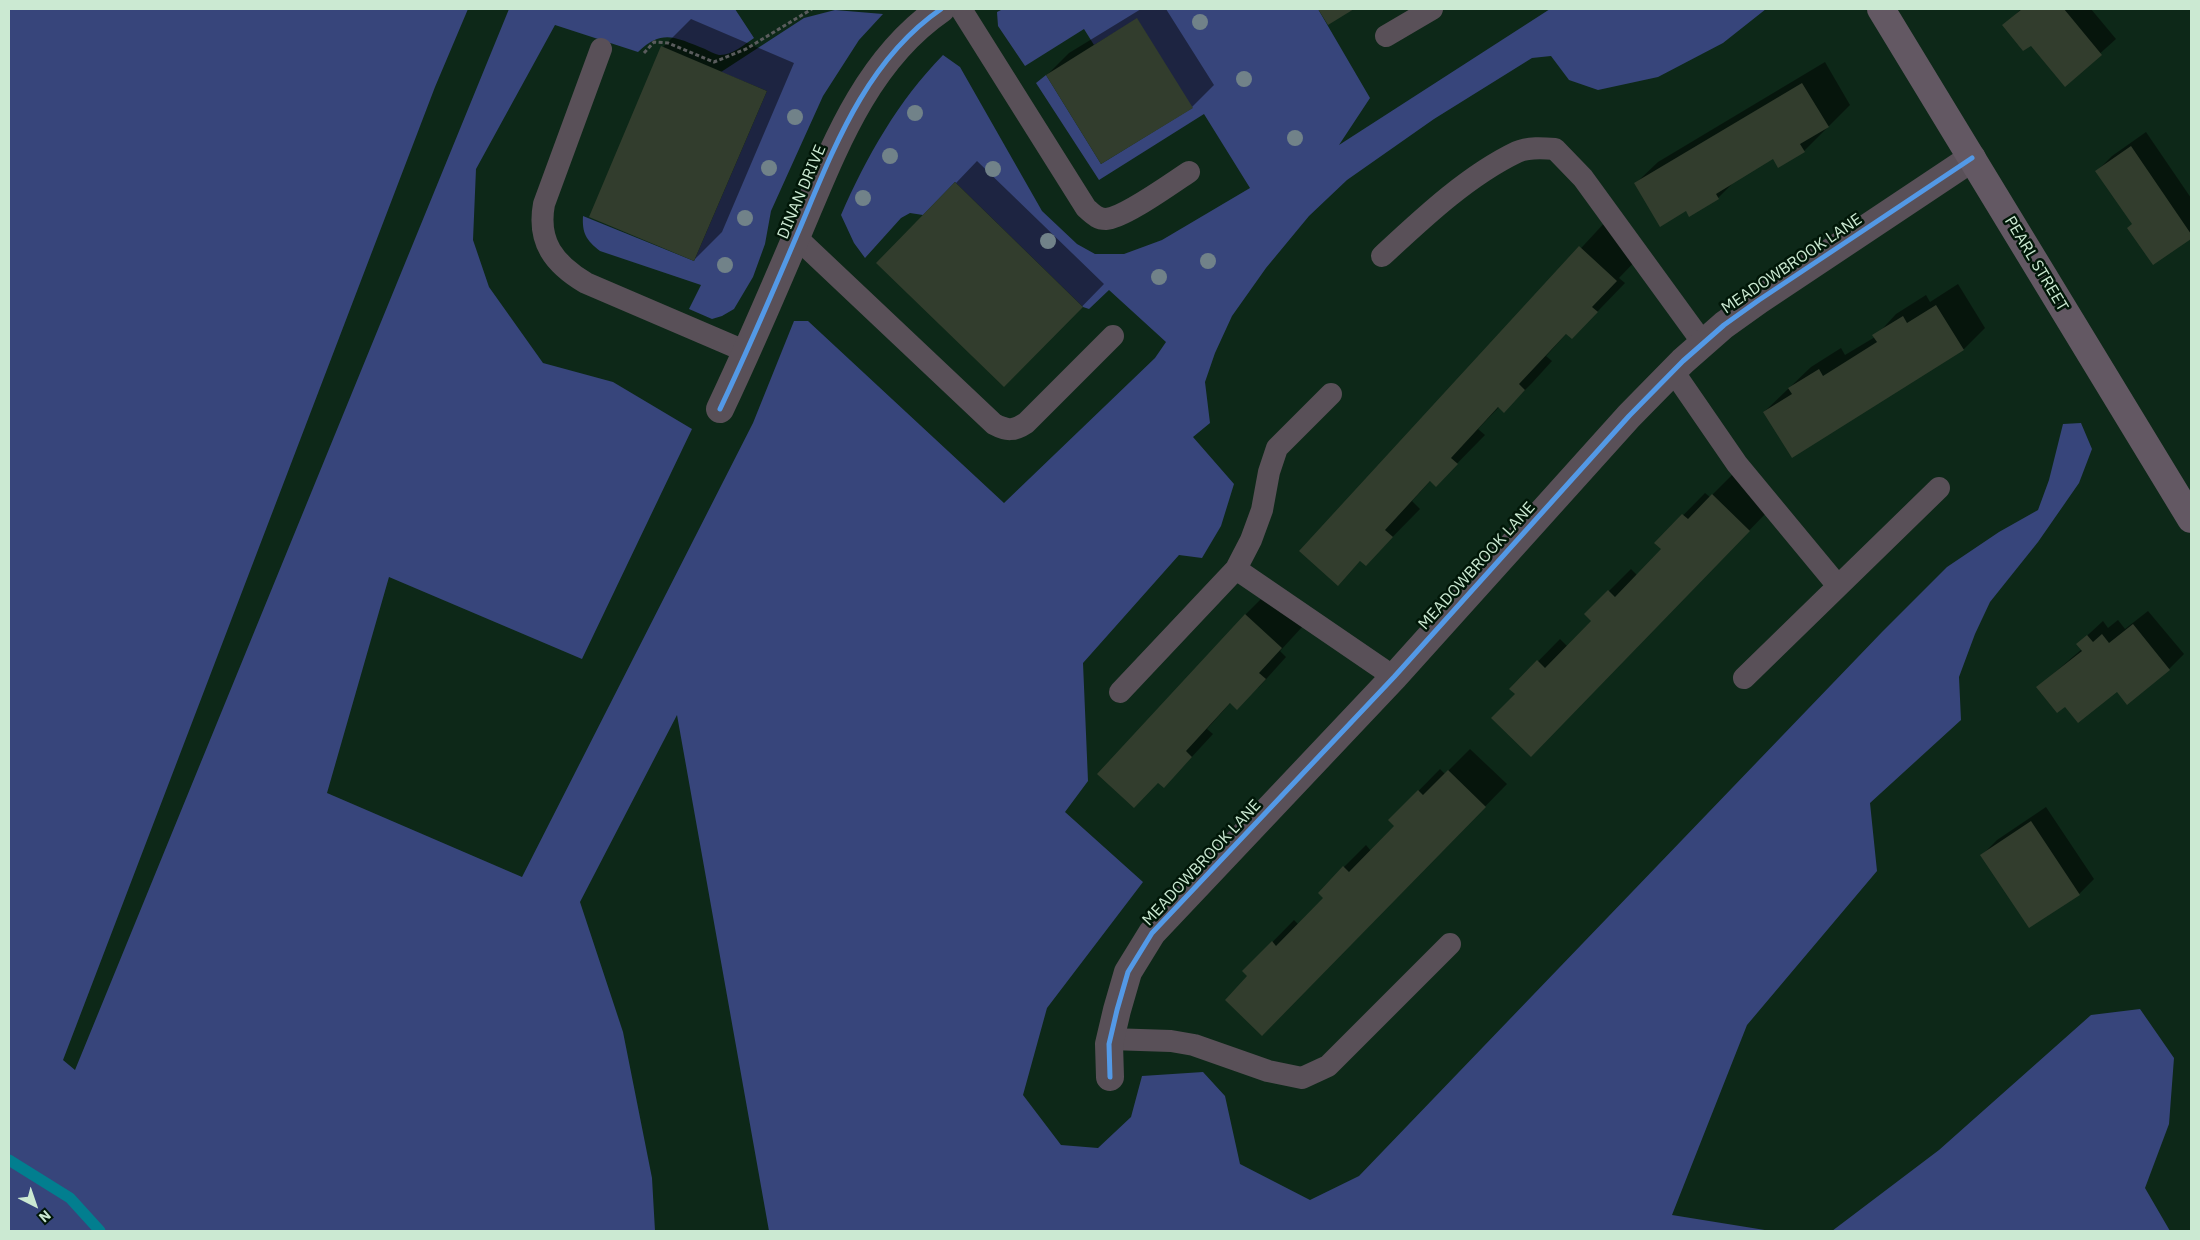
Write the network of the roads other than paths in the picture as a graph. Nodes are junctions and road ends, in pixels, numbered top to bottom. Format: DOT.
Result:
graph roads {
  1 [pos="941,9"];
  2 [pos="961,9"];
  3 [pos="1432,9"];
  4 [pos="1881,9"];
  5 [pos="1386,36"];
  6 [pos="601,49"];
  7 [pos="1972,158"];
  8 [pos="1190,172"];
  9 [pos="796,237"];
  10 [pos="1382,256"];
  11 [pos="1113,336"];
  12 [pos="1703,343"];
  13 [pos="747,352"];
  14 [pos="1673,371"];
  15 [pos="1331,394"];
  16 [pos="720,409"];
  17 [pos="1939,488"];
  18 [pos="2191,519"];
  19 [pos="1236,569"];
  20 [pos="1838,586"];
  21 [pos="1394,677"];
  22 [pos="1744,678"];
  23 [pos="1120,692"];
  24 [pos="1450,944"];
  25 [pos="1110,1039"];
  26 [pos="1110,1077"];
  1 -- 9 [label="street, DINAN DRIVE"];
  2 -- 8 [label="lane"];
  3 -- 5 [label="lane"];
  4 -- 7 [label="main road, PEARL STREET"];
  6 -- 13 [label="lane"];
  7 -- 12 [label="street, MEADOWBROOK LANE"];
  7 -- 18 [label="main road, PEARL STREET"];
  9 -- 11 [label="lane"];
  9 -- 13 [label="street, DINAN DRIVE"];
  10 -- 12 [label="lane"];
  12 -- 14 [label="street, MEADOWBROOK LANE"];
  13 -- 16 [label="street, DINAN DRIVE"];
  14 -- 20 [label="lane"];
  14 -- 21 [label="street, MEADOWBROOK LANE"];
  15 -- 19 [label="lane"];
  17 -- 20 [label="lane"];
  19 -- 21 [label="lane"];
  19 -- 23 [label="lane"];
  20 -- 22 [label="lane"];
  21 -- 25 [label="street, MEADOWBROOK LANE"];
  24 -- 25 [label="lane"];
  25 -- 26 [label="street, MEADOWBROOK LANE"];
}
